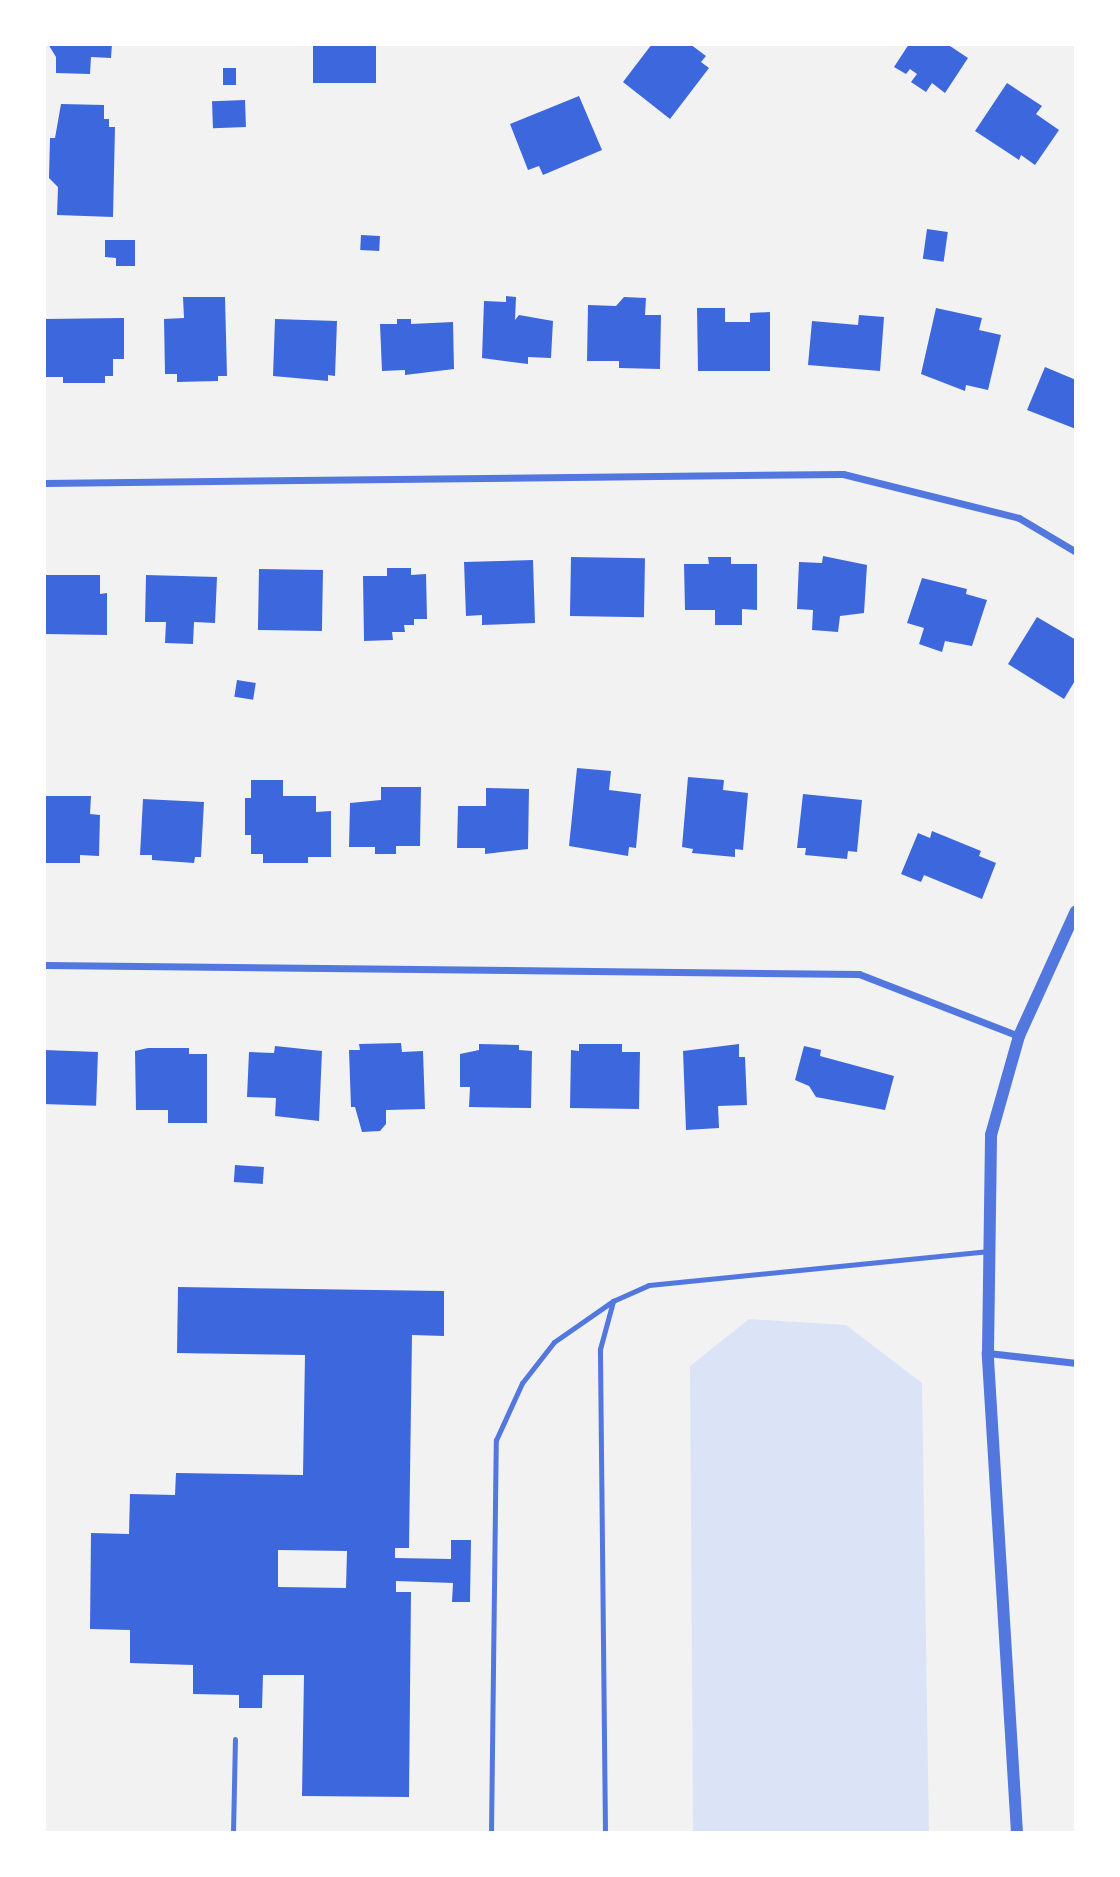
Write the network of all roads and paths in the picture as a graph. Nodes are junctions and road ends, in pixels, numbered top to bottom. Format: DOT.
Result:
graph roads {
  1 [pos="44,483"];
  2 [pos="1076,552"];
  3 [pos="1076,911"];
  4 [pos="44,965"];
  5 [pos="1018,1036"];
  6 [pos="989,1251"];
  7 [pos="613,1301"];
  8 [pos="988,1353"];
  9 [pos="1076,1363"];
  10 [pos="235,1739"];
  11 [pos="233,1833"];
  12 [pos="491,1833"];
  13 [pos="604,1833"];
  14 [pos="1017,1833"];
  1 -- 2 [label="street"];
  3 -- 5 [label="street"];
  4 -- 5 [label="street"];
  5 -- 6 [label="street"];
  6 -- 7 [label="lane"];
  6 -- 8 [label="street"];
  7 -- 12 [label="lane"];
  7 -- 13 [label="lane"];
  8 -- 9 [label="street"];
  8 -- 14 [label="street"];
  10 -- 11 [label="lane"];
}
